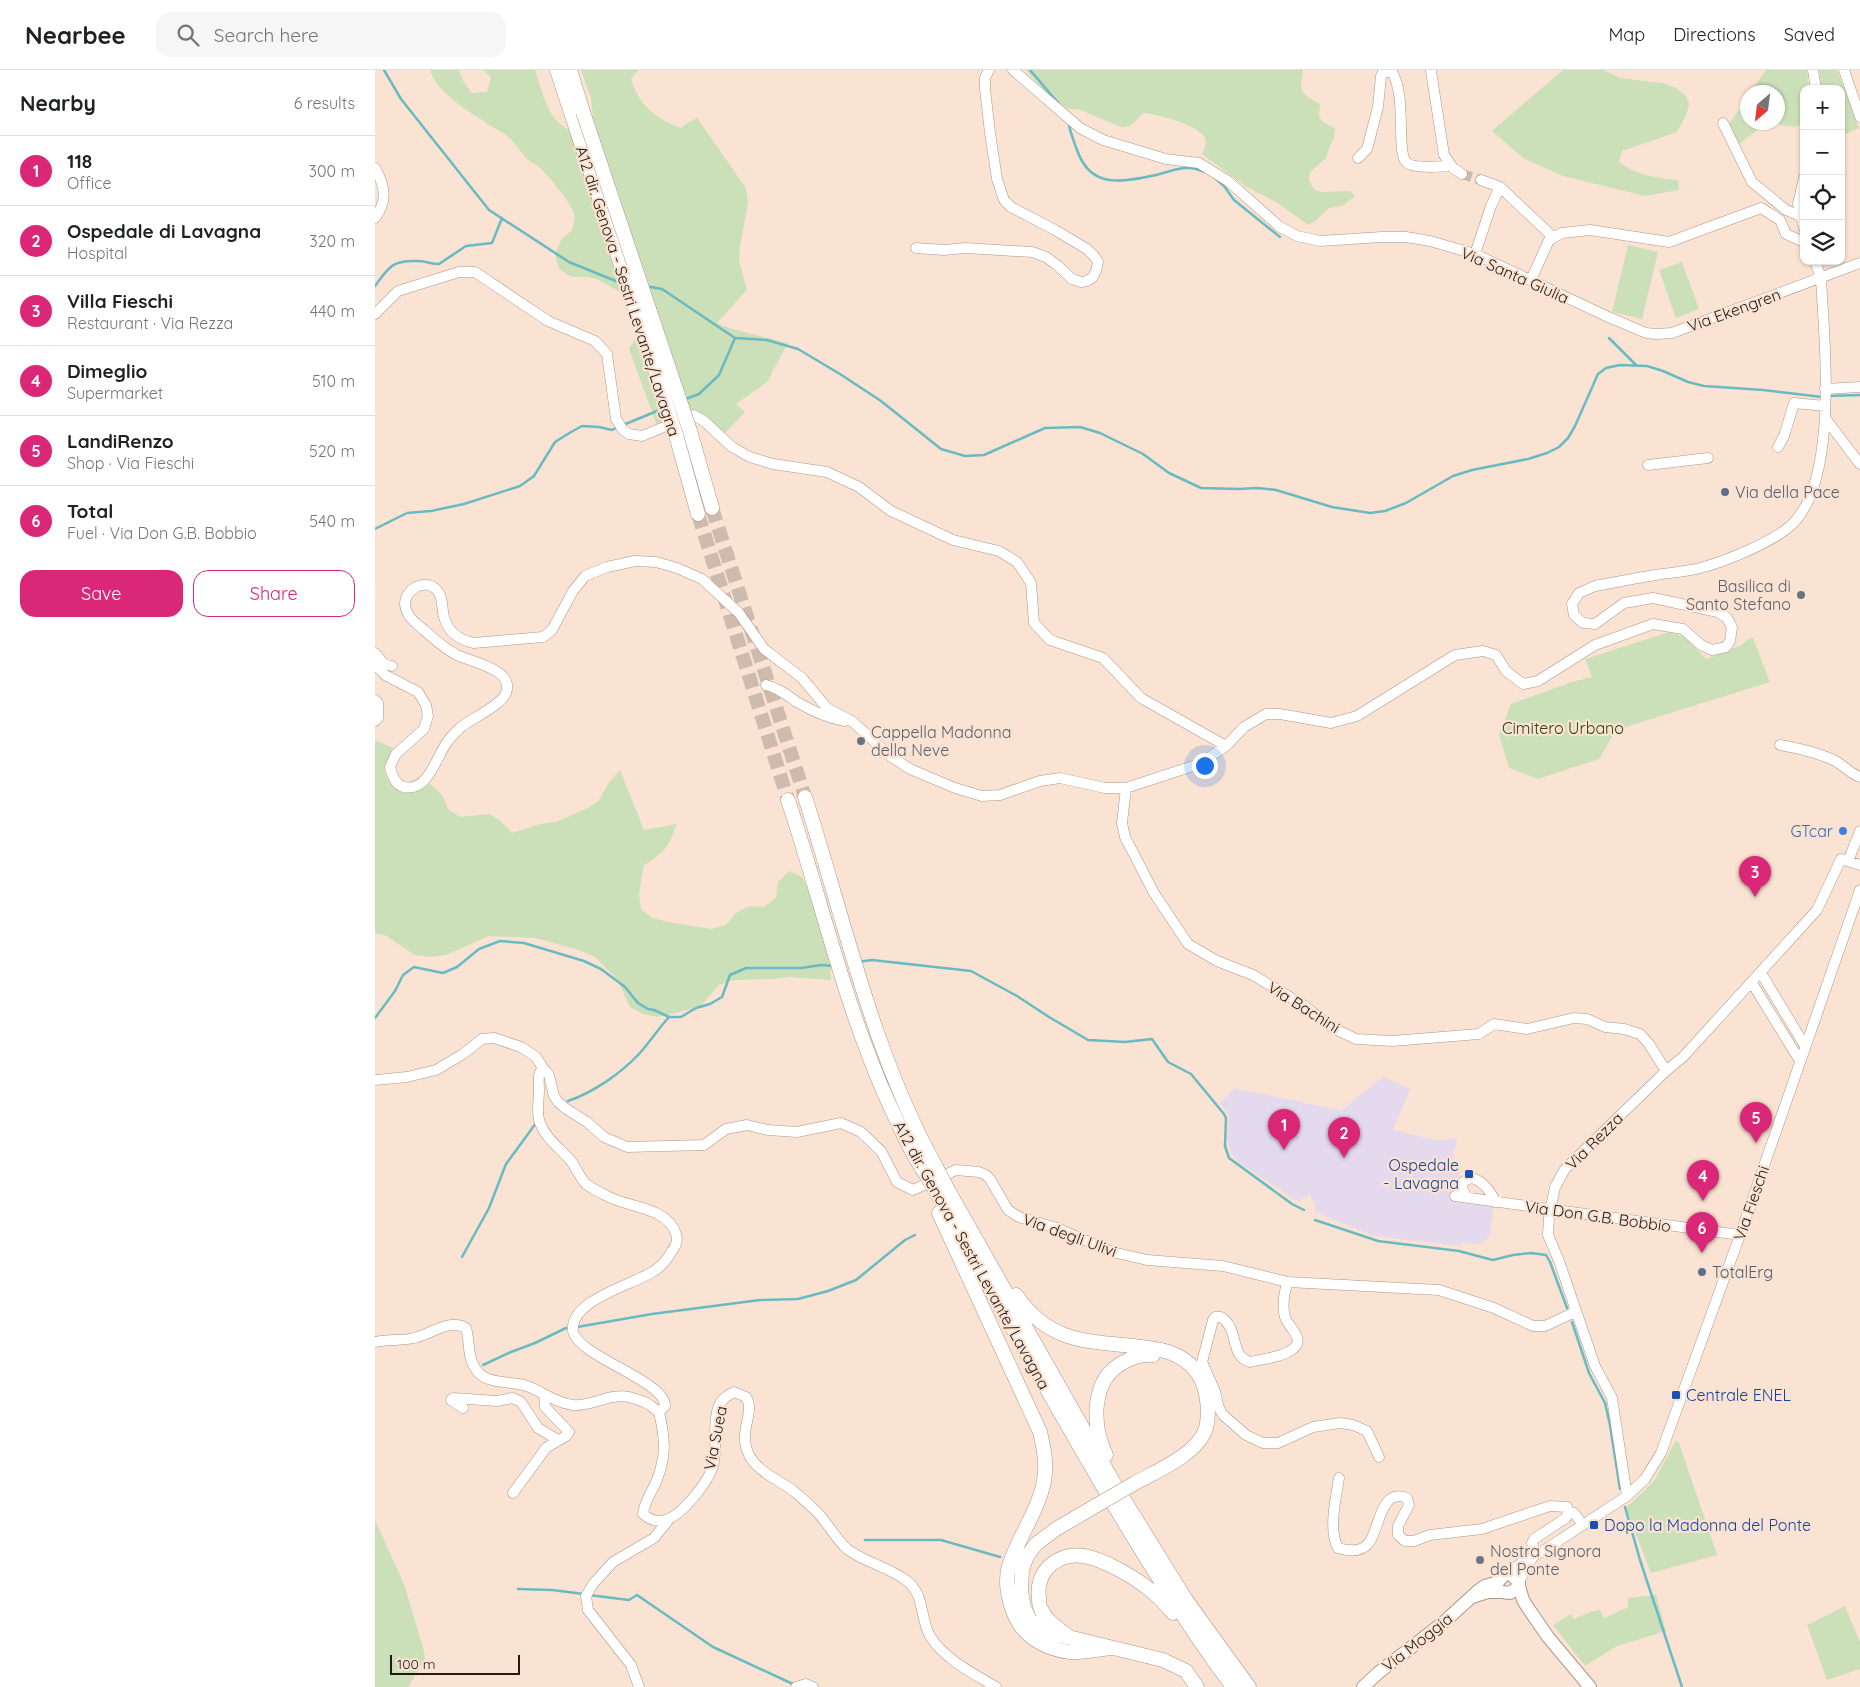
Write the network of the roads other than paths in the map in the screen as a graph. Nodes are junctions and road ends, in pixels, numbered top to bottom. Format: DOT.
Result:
graph roads {
  1 [pos="557,70"];
  2 [pos="570,70"];
  3 [pos="989,70"];
  4 [pos="1013,70"];
  5 [pos="1813,70"];
  6 [pos="1844,70"];
  7 [pos="1431,71"];
  8 [pos="1815,85"];
  9 [pos="577,114"];
  10 [pos="1860,117"];
  11 [pos="1723,123"];
  12 [pos="1358,158"];
  13 [pos="1451,165"];
  14 [pos="375,168"];
  15 [pos="1463,174"];
  16 [pos="1481,180"];
  17 [pos="1500,187"];
  18 [pos="1800,195"];
  19 [pos="1800,216"];
  20 [pos="375,218"];
  21 [pos="1553,237"];
  22 [pos="1800,240"];
  23 [pos="916,248"];
  24 [pos="1475,254"];
  25 [pos="1860,262"];
  26 [pos="1816,265"];
  27 [pos="1821,278"];
  28 [pos="1531,280"];
  29 [pos="375,314"];
  30 [pos="1646,333"];
  31 [pos="1860,387"];
  32 [pos="1825,398"];
  33 [pos="1825,418"];
  34 [pos="1778,447"];
  35 [pos="1708,458"];
  36 [pos="1860,464"];
  37 [pos="1648,465"];
  38 [pos="712,508"];
  39 [pos="698,514"];
  40 [pos="375,654"];
  41 [pos="375,664"];
  42 [pos="392,666"];
  43 [pos="766,685"];
  44 [pos="375,700"];
  45 [pos="375,721"];
  46 [pos="853,722"];
  47 [pos="1780,745"];
  48 [pos="1226,746"];
  49 [pos="1860,777"];
  50 [pos="1126,788"];
  51 [pos="805,797"];
  52 [pos="787,800"];
  53 [pos="1860,830"];
  54 [pos="1847,861"];
  55 [pos="1860,866"];
  56 [pos="1860,890"];
  57 [pos="1761,973"];
  58 [pos="1752,983"];
  59 [pos="1805,1046"];
  60 [pos="1799,1061"];
  61 [pos="543,1068"];
  62 [pos="1665,1071"];
  63 [pos="375,1080"];
  64 [pos="911,1136"];
  65 [pos="925,1169"];
  66 [pos="938,1193"];
  67 [pos="1495,1202"];
  68 [pos="1550,1209"];
  69 [pos="971,1231"];
  70 [pos="1740,1235"];
  71 [pos="1288,1282"];
  72 [pos="1575,1312"];
  73 [pos="375,1342"];
  74 [pos="1205,1387"];
  75 [pos="544,1395"];
  76 [pos="463,1408"];
  77 [pos="659,1412"];
  78 [pos="558,1440"];
  79 [pos="1379,1457"];
  80 [pos="1339,1478"];
  81 [pos="513,1493"];
  82 [pos="1627,1496"];
  83 [pos="1568,1511"];
  84 [pos="670,1518"];
  85 [pos="1583,1525"];
  86 [pos="1537,1554"];
  87 [pos="1509,1573"];
  88 [pos="1174,1581"];
  89 [pos="1519,1584"];
  90 [pos="1502,1589"];
  91 [pos="1069,1637"];
  92 [pos="1549,1637"];
  93 [pos="1112,1648"];
  94 [pos="1205,1650"];
  95 [pos="639,1687"];
  96 [pos="796,1687"];
  97 [pos="813,1687"];
  98 [pos="996,1687"];
  99 [pos="1197,1687"];
  100 [pos="1233,1687"];
  101 [pos="1249,1687"];
  102 [pos="1363,1687"];
  103 [pos="1590,1687"];
  1 -- 9 [label="highway, A12 dir. Genova - Sestri Levante/Lavagna"];
  2 -- 9 [label="highway"];
  3 -- 23 [label="street"];
  4 -- 24 [label="street, Via Santa Giulia"];
  5 -- 8 [label="street"];
  6 -- 10 [label="street"];
  7 -- 13 [label="street"];
  9 -- 38 [label="highway, bridge"];
  9 -- 39 [label="highway, A12 dir. Genova - Sestri Levante/Lavagna, bridge"];
  11 -- 19 [label="street"];
  12 -- 13 [label="street"];
  13 -- 15 [label="street"];
  14 -- 20 [label="street"];
  16 -- 17 [label="street"];
  17 -- 21 [label="street"];
  17 -- 24 [label="street"];
  18 -- 19 [label="street"];
  21 -- 22 [label="street"];
  21 -- 28 [label="street"];
  24 -- 28 [label="street, Via Santa Giulia"];
  25 -- 27 [label="street, Via Ekengren"];
  26 -- 27 [label="street"];
  27 -- 30 [label="street, Via Ekengren"];
  27 -- 32 [label="street"];
  28 -- 30 [label="street, Via Santa Giulia"];
  29 -- 48 [label="street"];
  31 -- 32 [label="street"];
  32 -- 33 [label="street"];
  32 -- 34 [label="street"];
  33 -- 36 [label="street"];
  33 -- 48 [label="street"];
  35 -- 37 [label="street"];
  40 -- 42 [label="street"];
  41 -- 46 [label="street"];
  43 -- 46 [label="street"];
  44 -- 45 [label="street"];
  46 -- 50 [label="street"];
  47 -- 49 [label="street"];
  48 -- 50 [label="street"];
  50 -- 62 [label="street, Via Bachini"];
  51 -- 64 [label="highway"];
  52 -- 64 [label="highway, A12 dir. Genova - Sestri Levante/Lavagna"];
  53 -- 54 [label="street"];
  54 -- 55 [label="street"];
  54 -- 57 [label="street, Via Rezza"];
  56 -- 59 [label="street, Via Fieschi"];
  57 -- 58 [label="street, Via Rezza"];
  57 -- 59 [label="street"];
  58 -- 60 [label="street"];
  58 -- 62 [label="street, Via Rezza"];
  59 -- 60 [label="street, Via Fieschi"];
  60 -- 70 [label="street, Via Fieschi"];
  61 -- 63 [label="street"];
  61 -- 71 [label="street, Via degli Ulivi"];
  61 -- 77 [label="street"];
  62 -- 68 [label="street, Via Rezza"];
  64 -- 65 [label="highway"];
  64 -- 65 [label="highway, A12 dir. Genova - Sestri Levante/Lavagna"];
  65 -- 66 [label="highway, bridge"];
  66 -- 69 [label="highway"];
  66 -- 93 [label="highway"];
  66 -- 94 [label="highway, A12 dir. Genova - Sestri Levante/Lavagna"];
  67 -- 67 [label="street, Via Don G.B. Bobbio"];
  67 -- 68 [label="street, Via Don G.B. Bobbio"];
  68 -- 70 [label="street, Via Don G.B. Bobbio"];
  68 -- 72 [label="street, Via Rezza"];
  69 -- 74 [label="highway"];
  69 -- 88 [label="highway"];
  70 -- 82 [label="street, Via Fieschi"];
  71 -- 72 [label="street, Via degli Ulivi"];
  71 -- 79 [label="street"];
  72 -- 82 [label="street, Via Rezza"];
  73 -- 75 [label="street"];
  74 -- 88 [label="highway"];
  74 -- 91 [label="highway, bridge"];
  75 -- 77 [label="street"];
  75 -- 78 [label="street"];
  76 -- 78 [label="street"];
  77 -- 84 [label="street"];
  78 -- 81 [label="street"];
  80 -- 83 [label="street"];
  82 -- 85 [label="street, Via Fieschi"];
  83 -- 85 [label="street"];
  83 -- 86 [label="street"];
  84 -- 95 [label="street"];
  84 -- 98 [label="street, Via Suea"];
  85 -- 86 [label="street, Via Fieschi"];
  86 -- 87 [label="street, Via Moggia"];
  86 -- 89 [label="street"];
  87 -- 89 [label="main road"];
  87 -- 90 [label="main road, Via Moggia"];
  88 -- 101 [label="highway"];
  89 -- 90 [label="main road, Via Moggia"];
  89 -- 92 [label="main road"];
  90 -- 92 [label="main road"];
  90 -- 102 [label="main road, Via Moggia"];
  91 -- 93 [label="highway"];
  91 -- 94 [label="highway"];
  92 -- 103 [label="main road"];
  93 -- 99 [label="highway"];
  94 -- 100 [label="highway"];
  96 -- 97 [label="street"];
}
